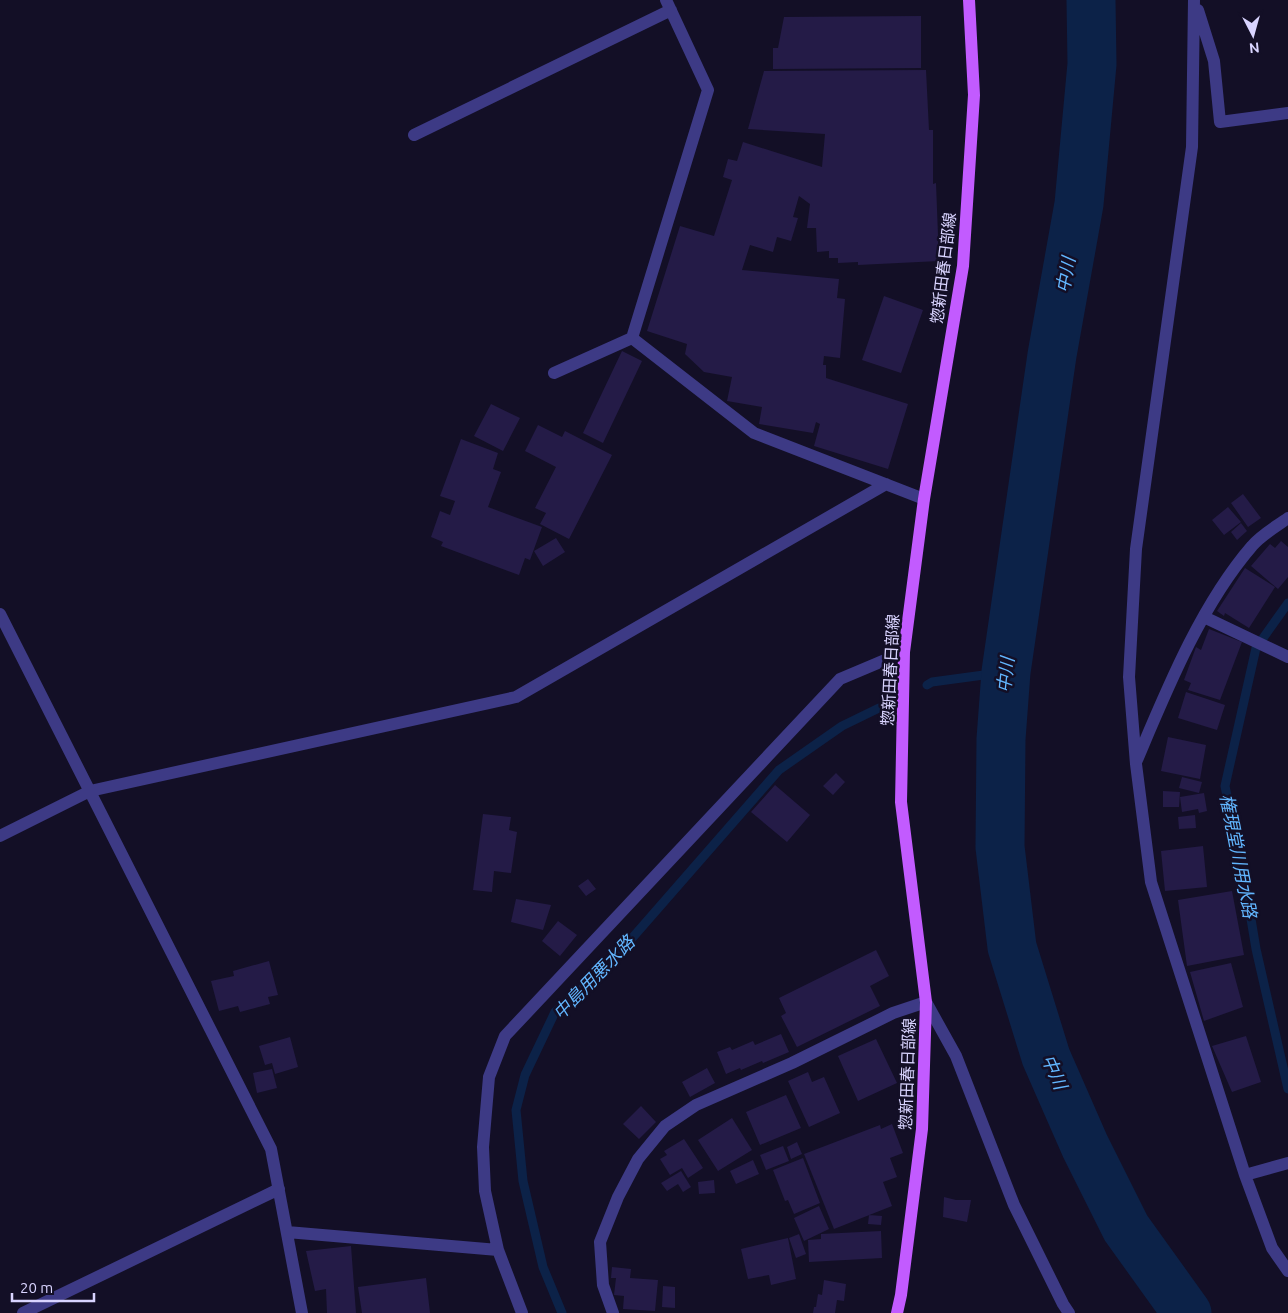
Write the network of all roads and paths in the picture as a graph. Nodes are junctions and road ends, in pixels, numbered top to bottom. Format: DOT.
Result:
graph roads {
  1 [pos="969,0"];
  2 [pos="1194,0"];
  3 [pos="669,5"];
  4 [pos="1288,114"];
  5 [pos="414,135"];
  6 [pos="632,338"];
  7 [pos="554,373"];
  8 [pos="886,484"];
  9 [pos="924,499"];
  10 [pos="1288,518"];
  11 [pos="0,614"];
  12 [pos="1204,617"];
  13 [pos="904,652"];
  14 [pos="1288,657"];
  15 [pos="1136,764"];
  16 [pos="90,791"];
  17 [pos="0,836"];
  18 [pos="926,1002"];
  19 [pos="1288,1163"];
  20 [pos="1245,1175"];
  21 [pos="279,1189"];
  22 [pos="287,1232"];
  23 [pos="498,1250"];
  24 [pos="1288,1270"];
  25 [pos="23,1313"];
  26 [pos="302,1313"];
  27 [pos="522,1313"];
  28 [pos="613,1313"];
  29 [pos="897,1313"];
  30 [pos="1069,1313"];
  1 -- 9 [label="main road, 惣新田春日部線"];
  2 -- 4 [label="street"];
  2 -- 15 [label="street"];
  3 -- 5 [label="street"];
  3 -- 6 [label="street"];
  6 -- 7 [label="street"];
  6 -- 8 [label="street"];
  8 -- 9 [label="street"];
  8 -- 16 [label="street"];
  9 -- 13 [label="main road, 惣新田春日部線"];
  10 -- 12 [label="street"];
  11 -- 16 [label="street"];
  12 -- 14 [label="street"];
  12 -- 15 [label="street"];
  13 -- 18 [label="main road, 惣新田春日部線"];
  13 -- 23 [label="street"];
  15 -- 20 [label="street"];
  16 -- 17 [label="street"];
  16 -- 21 [label="street"];
  18 -- 28 [label="street"];
  18 -- 29 [label="main road, 惣新田春日部線"];
  18 -- 30 [label="street"];
  19 -- 20 [label="street"];
  20 -- 24 [label="street"];
  21 -- 22 [label="street"];
  21 -- 25 [label="street"];
  22 -- 23 [label="street"];
  22 -- 26 [label="street"];
  23 -- 27 [label="street"];
}
